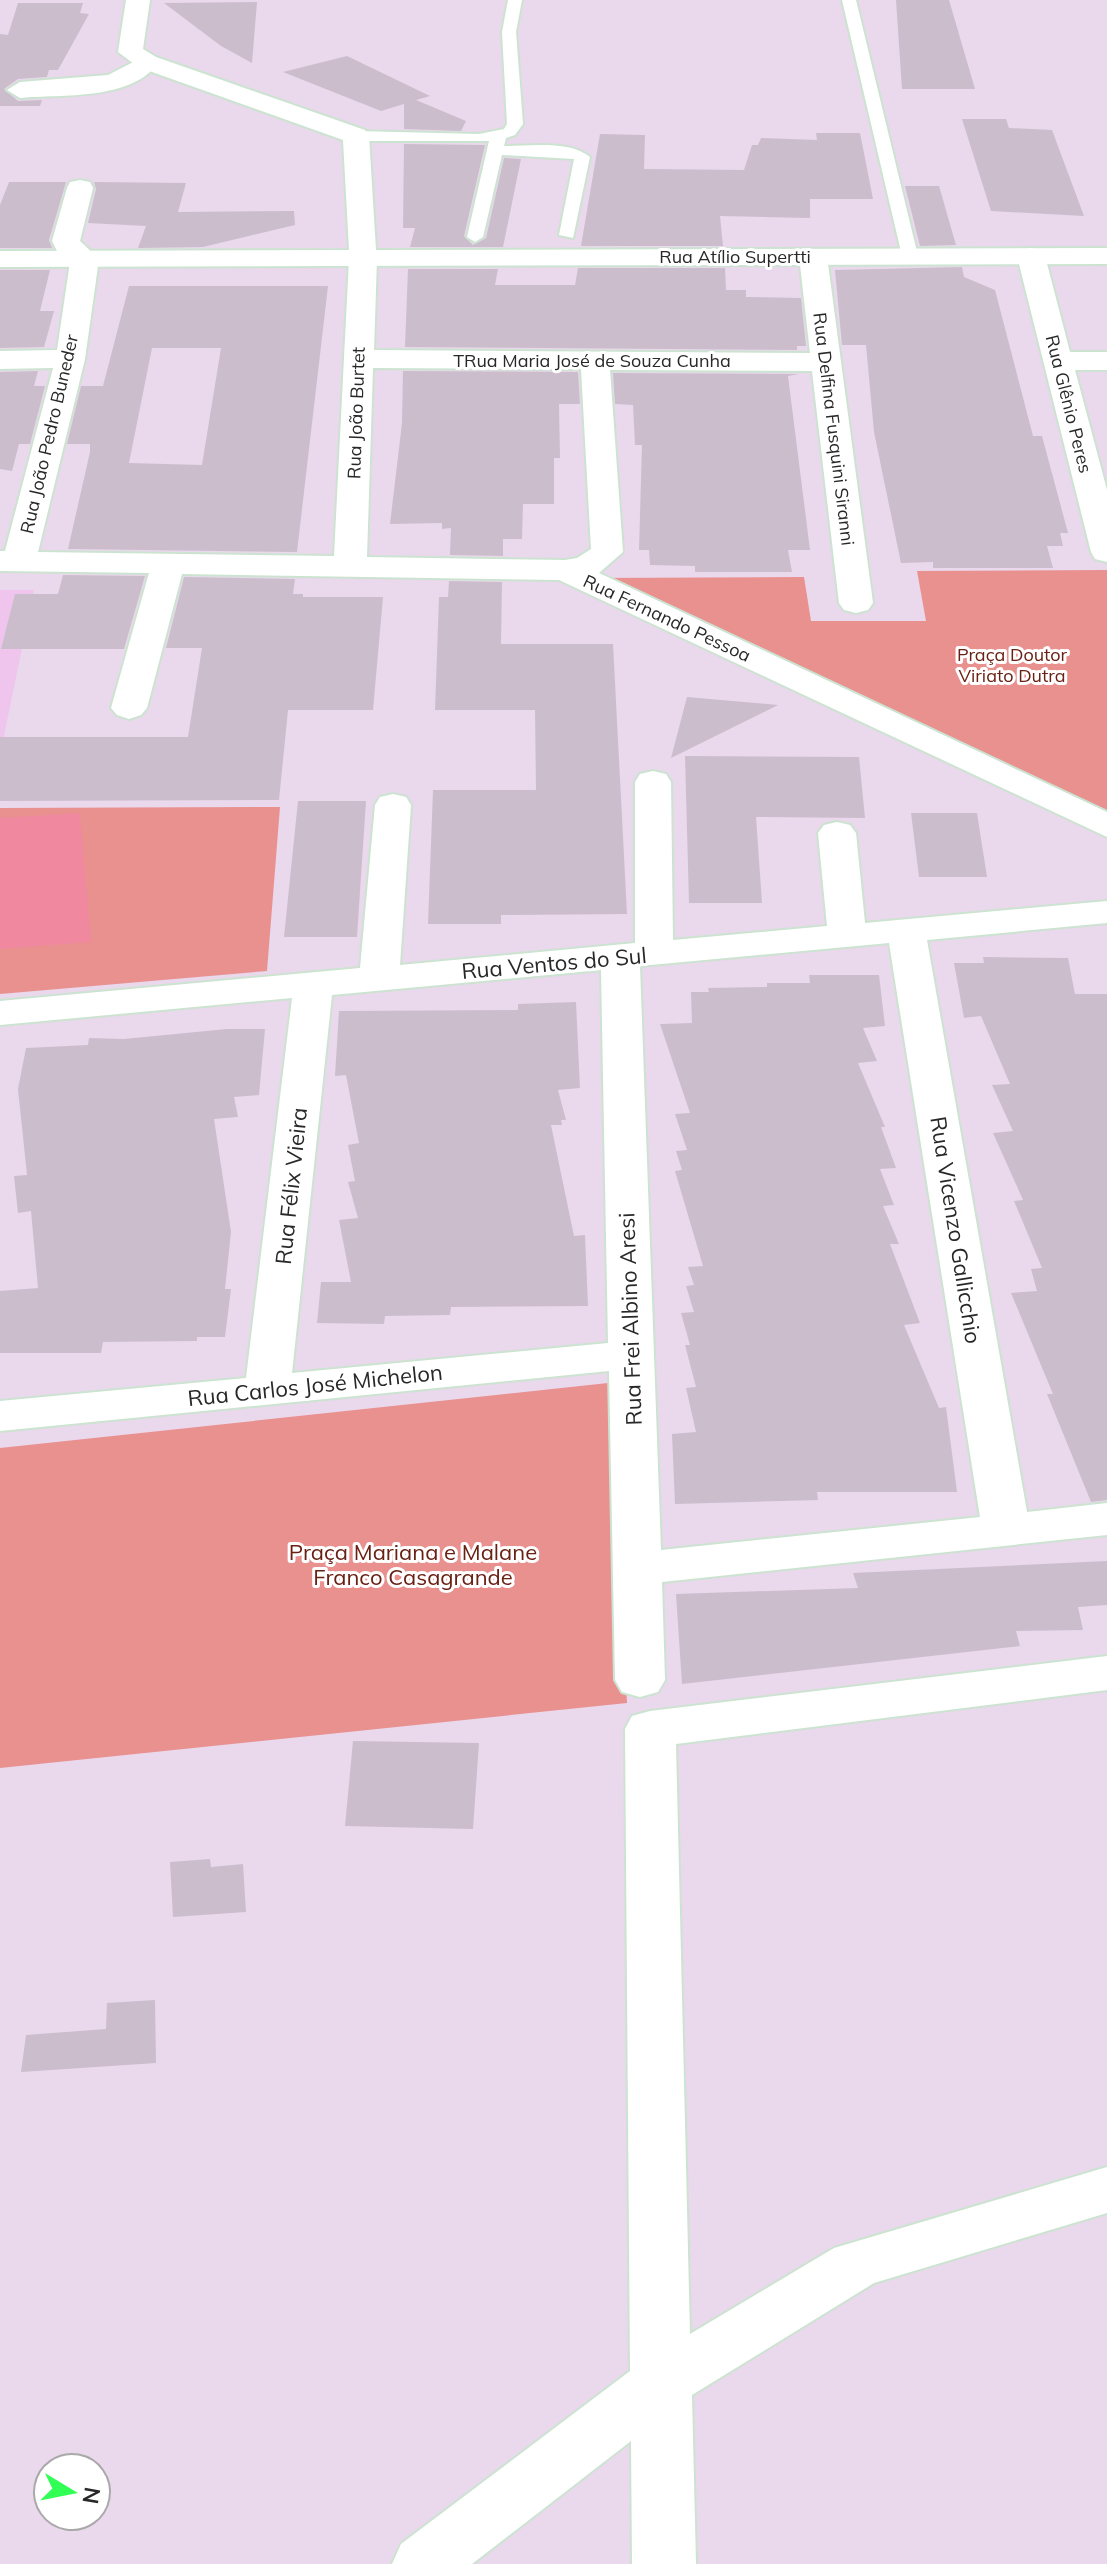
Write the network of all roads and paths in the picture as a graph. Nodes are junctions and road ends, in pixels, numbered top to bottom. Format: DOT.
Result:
graph roads {
  1 [pos="138,0"];
  2 [pos="515,0"];
  3 [pos="849,0"];
  4 [pos="138,69"];
  5 [pos="20,90"];
  6 [pos="356,136"];
  7 [pos="496,144"];
  8 [pos="80,188"];
  9 [pos="567,235"];
  10 [pos="474,245"];
  11 [pos="813,256"];
  12 [pos="910,256"];
  13 [pos="1031,256"];
  14 [pos="1107,256"];
  15 [pos="0,259"];
  16 [pos="85,259"];
  17 [pos="363,259"];
  18 [pos="70,359"];
  19 [pos="358,359"];
  20 [pos="0,360"];
  21 [pos="595,360"];
  22 [pos="1058,361"];
  23 [pos="1107,361"];
  24 [pos="826,362"];
  25 [pos="1107,552"];
  26 [pos="9,561"];
  27 [pos="169,562"];
  28 [pos="350,566"];
  29 [pos="565,570"];
  30 [pos="856,603"];
  31 [pos="129,708"];
  32 [pos="653,782"];
  33 [pos="393,805"];
  34 [pos="1107,826"];
  35 [pos="837,833"];
  36 [pos="1107,912"];
  37 [pos="906,930"];
  38 [pos="847,936"];
  39 [pos="637,956"];
  40 [pos="379,978"];
  41 [pos="313,984"];
  42 [pos="0,1013"];
  43 [pos="631,1355"];
  44 [pos="268,1389"];
  45 [pos="0,1416"];
  46 [pos="1107,1519"];
  47 [pos="1006,1530"];
  48 [pos="636,1569"];
  49 [pos="1107,1673"];
  50 [pos="640,1680"];
  51 [pos="1107,2190"];
  52 [pos="659,2384"];
  53 [pos="424,2564"];
  54 [pos="664,2564"];
  1 -- 4 [label="street"];
  2 -- 7 [label="lane"];
  3 -- 12 [label="lane"];
  4 -- 5 [label="street"];
  4 -- 6 [label="street"];
  6 -- 7 [label="lane"];
  6 -- 17 [label="street"];
  7 -- 9 [label="lane"];
  7 -- 10 [label="lane"];
  8 -- 16 [label="street"];
  10 -- 11 [label="street, Rua Atílio Supertti"];
  10 -- 17 [label="street, Rua Atílio Supertti"];
  11 -- 12 [label="street, Rua Atílio Supertti"];
  11 -- 24 [label="street, Rua Delfina Fusquini Siranni"];
  12 -- 13 [label="street, Rua Atílio Supertti"];
  13 -- 14 [label="street, Rua Atílio Supertti"];
  13 -- 22 [label="street, Rua Glênio Peres"];
  15 -- 16 [label="street, Rua Atílio Supertti"];
  16 -- 17 [label="street, Rua Atílio Supertti"];
  16 -- 18 [label="street, Rua João Pedro Buneder"];
  17 -- 19 [label="street, Rua João Burtet"];
  18 -- 20 [label="street"];
  18 -- 26 [label="street, Rua João Pedro Buneder"];
  19 -- 21 [label="street, TRua Maria José de Souza Cunha"];
  19 -- 28 [label="street, Rua João Burtet"];
  21 -- 24 [label="street, TRua Maria José de Souza Cunha"];
  21 -- 29 [label="street"];
  22 -- 23 [label="street"];
  22 -- 25 [label="street, Rua Glênio Peres"];
  24 -- 30 [label="street, Rua Delfina Fusquini Siranni"];
  26 -- 27 [label="street, Rua Fernando Pessoa"];
  27 -- 28 [label="street, Rua Fernando Pessoa"];
  27 -- 31 [label="street"];
  28 -- 29 [label="street, Rua Fernando Pessoa"];
  29 -- 34 [label="street, Rua Fernando Pessoa"];
  32 -- 39 [label="street, Rua Frei Albino Aresi"];
  33 -- 40 [label="street"];
  35 -- 38 [label="street"];
  36 -- 37 [label="street, Rua Ventos do Sul"];
  37 -- 38 [label="street, Rua Ventos do Sul"];
  37 -- 47 [label="street, Rua Vicenzo Gallicchio"];
  38 -- 39 [label="street, Rua Ventos do Sul"];
  39 -- 40 [label="street, Rua Ventos do Sul"];
  39 -- 43 [label="street, Rua Frei Albino Aresi"];
  40 -- 41 [label="street, Rua Ventos do Sul"];
  41 -- 42 [label="street, Rua Ventos do Sul"];
  41 -- 44 [label="street, Rua Félix Vieira"];
  43 -- 44 [label="street, Rua Carlos José Michelon"];
  43 -- 48 [label="street, Rua Frei Albino Aresi"];
  44 -- 45 [label="street, Rua Carlos José Michelon"];
  46 -- 47 [label="street"];
  47 -- 48 [label="street"];
  48 -- 50 [label="street, Rua Frei Albino Aresi"];
  49 -- 52 [label="street"];
  51 -- 52 [label="street"];
  52 -- 53 [label="street"];
  52 -- 54 [label="street"];
}
